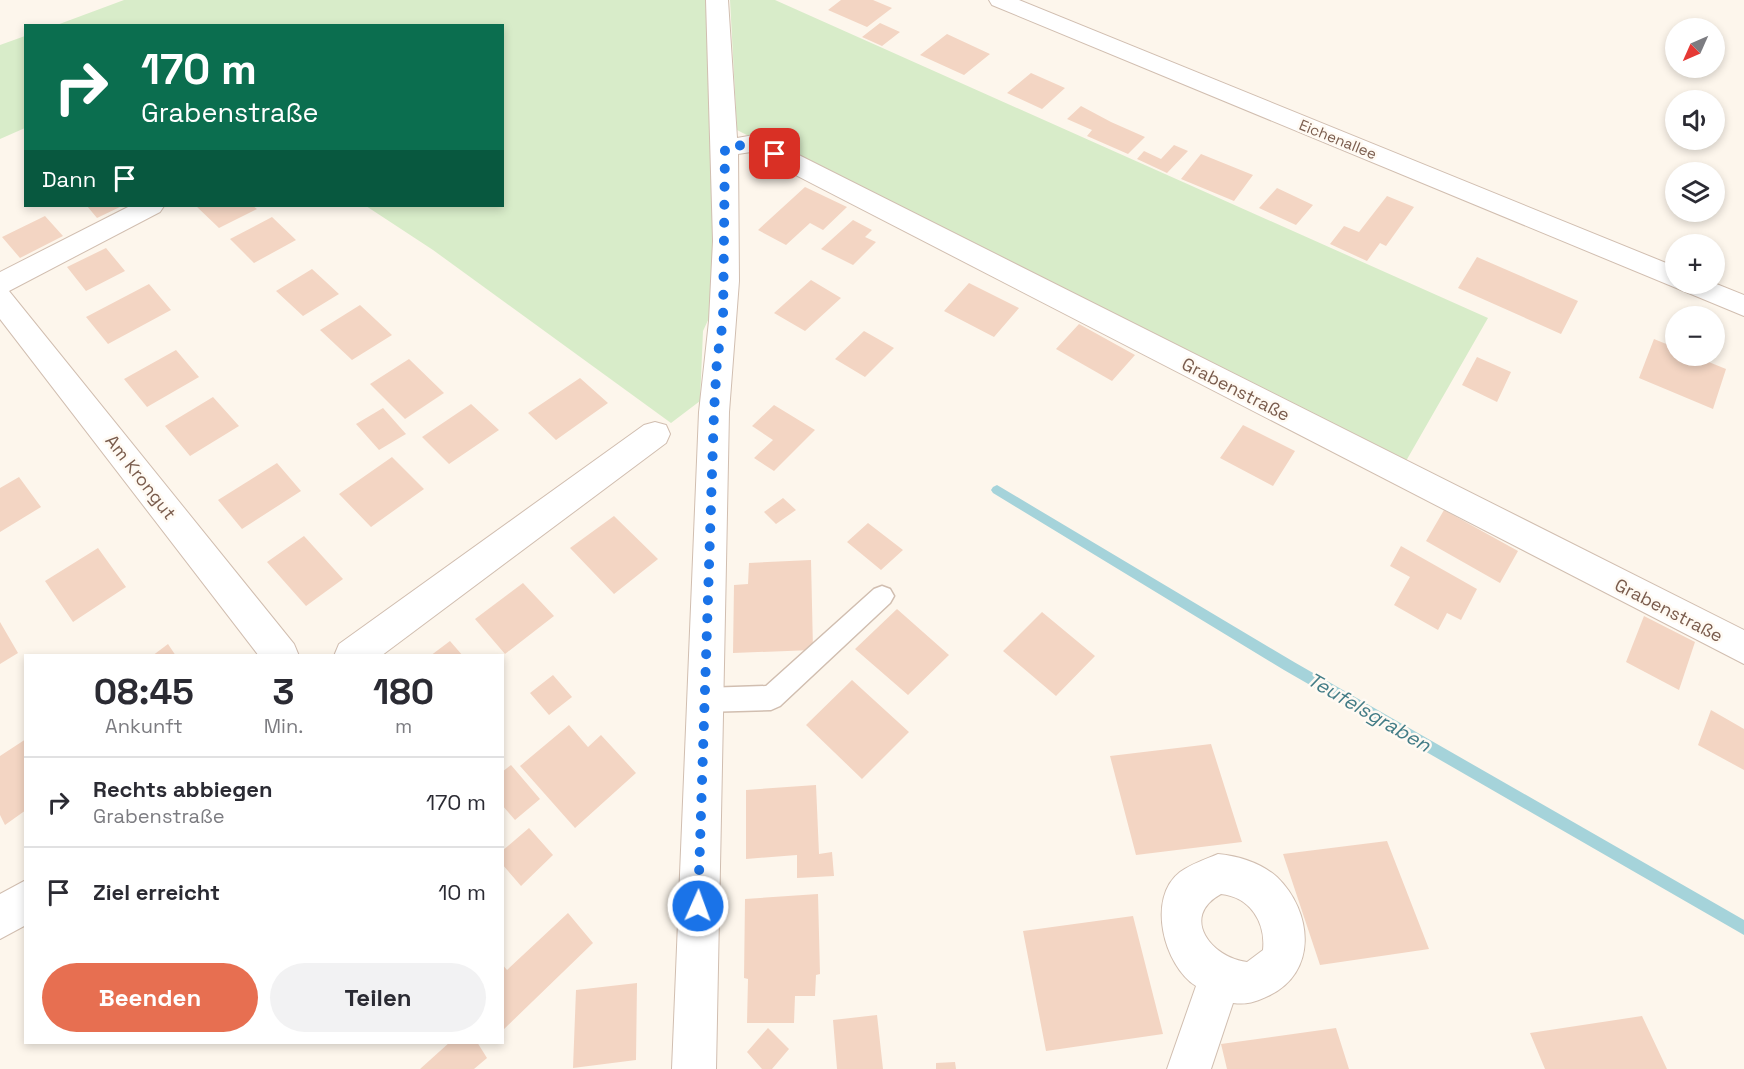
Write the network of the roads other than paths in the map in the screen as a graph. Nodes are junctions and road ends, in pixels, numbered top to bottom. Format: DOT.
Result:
graph roads {
  1 [pos="717,0"];
  2 [pos="1000,0"];
  3 [pos="725,148"];
  4 [pos="149,207"];
  5 [pos="1665,273"];
  6 [pos="0,284"];
  7 [pos="1715,294"];
  8 [pos="0,299"];
  9 [pos="1744,306"];
  10 [pos="655,434"];
  11 [pos="882,596"];
  12 [pos="1744,648"];
  13 [pos="279,654"];
  14 [pos="355,654"];
  15 [pos="704,700"];
  16 [pos="24,901"];
  17 [pos="0,919"];
  18 [pos="1220,978"];
  19 [pos="694,1069"];
  20 [pos="1189,1069"];
  1 -- 3 [label="street"];
  2 -- 5 [label="street, Eichenallee"];
  3 -- 12 [label="street, Grabenstraße"];
  3 -- 15 [label="street"];
  4 -- 6 [label="street"];
  7 -- 9 [label="street"];
  8 -- 13 [label="street, Am Krongut"];
  10 -- 14 [label="street"];
  11 -- 15 [label="lane"];
  15 -- 19 [label="street"];
  16 -- 17 [label="street"];
  18 -- 20 [label="street"];
}
